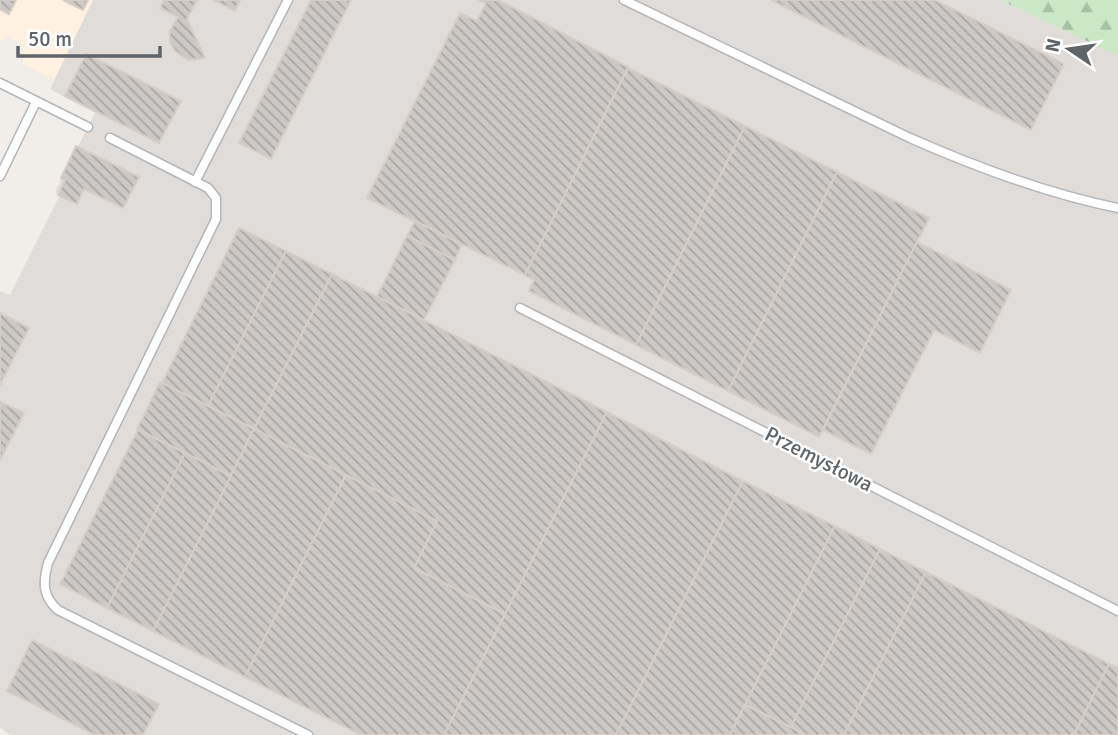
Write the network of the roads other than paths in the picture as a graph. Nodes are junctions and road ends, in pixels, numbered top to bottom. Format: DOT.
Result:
graph roads {
  1 [pos="288,0"];
  2 [pos="624,0"];
  3 [pos="0,83"];
  4 [pos="36,102"];
  5 [pos="88,127"];
  6 [pos="110,138"];
  7 [pos="0,176"];
  8 [pos="195,182"];
  9 [pos="1118,208"];
  10 [pos="520,308"];
  11 [pos="1118,611"];
  12 [pos="307,735"];
  1 -- 8 [label="lane"];
  2 -- 9 [label="lane"];
  3 -- 4 [label="lane"];
  4 -- 5 [label="lane"];
  4 -- 7 [label="lane"];
  6 -- 8 [label="lane"];
  8 -- 12 [label="lane"];
  10 -- 11 [label="lane, Przemysłowa"];
}
